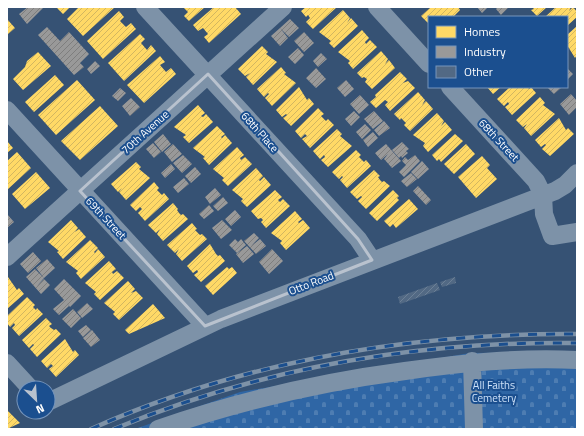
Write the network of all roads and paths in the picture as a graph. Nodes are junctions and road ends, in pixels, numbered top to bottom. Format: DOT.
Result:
graph roads {
  1 [pos="145,7"];
  2 [pos="283,7"];
  3 [pos="377,7"];
  4 [pos="428,63"];
  5 [pos="208,74"];
  6 [pos="451,88"];
  7 [pos="7,110"];
  8 [pos="577,173"];
  9 [pos="80,191"];
  10 [pos="543,195"];
  11 [pos="577,232"];
  12 [pos="7,257"];
  13 [pos="372,260"];
  14 [pos="205,326"];
  15 [pos="577,360"];
  16 [pos="472,361"];
  17 [pos="7,363"];
  18 [pos="23,380"];
  19 [pos="56,398"];
  20 [pos="158,429"];
  21 [pos="474,429"];
  1 -- 5 [label="street, 68th Place"];
  2 -- 5 [label="street, 70th Avenue"];
  3 -- 4 [label="street"];
  5 -- 9 [label="street, 70th Avenue"];
  5 -- 13 [label="street, 68th Place"];
  6 -- 10 [label="street, 68th Street"];
  7 -- 9 [label="street, 69th Street"];
  8 -- 10 [label="street, Otto Road"];
  9 -- 12 [label="street, 70th Avenue"];
  9 -- 14 [label="street, 69th Street"];
  10 -- 11 [label="street"];
  10 -- 13 [label="street, Otto Road"];
  13 -- 14 [label="street, Otto Road"];
  14 -- 19 [label="street, Otto Road"];
  15 -- 16 [label="street"];
  16 -- 20 [label="street"];
  16 -- 21 [label="street"];
  17 -- 18 [label="street"];
}
